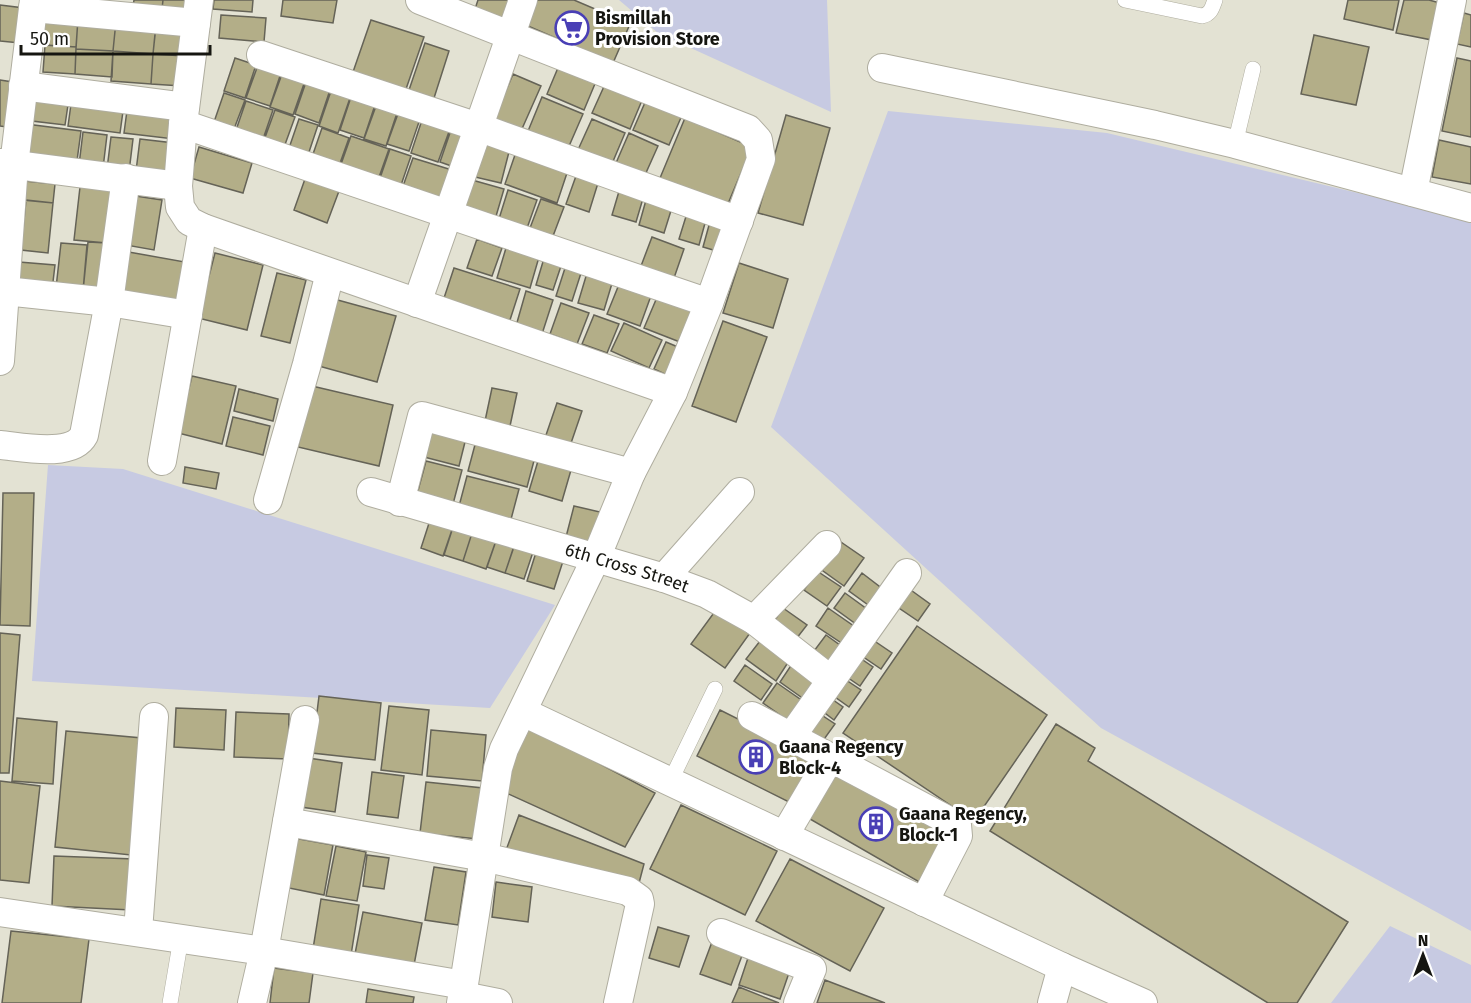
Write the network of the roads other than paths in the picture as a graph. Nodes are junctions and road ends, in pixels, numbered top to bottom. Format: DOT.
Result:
graph roads {
  1 [pos="523,0"];
  2 [pos="1125,0"];
  3 [pos="1215,0"];
  4 [pos="1452,0"];
  5 [pos="425,1"];
  6 [pos="33,4"];
  7 [pos="197,11"];
  8 [pos="511,35"];
  9 [pos="261,55"];
  10 [pos="882,68"];
  11 [pos="1253,69"];
  12 [pos="23,86"];
  13 [pos="184,115"];
  14 [pos="478,127"];
  15 [pos="1235,144"];
  16 [pos="7,164"];
  17 [pos="126,178"];
  18 [pos="178,186"];
  19 [pos="1413,192"];
  20 [pos="1471,208"];
  21 [pos="447,214"];
  22 [pos="739,221"];
  23 [pos="203,228"];
  24 [pos="330,273"];
  25 [pos="5,291"];
  26 [pos="108,302"];
  27 [pos="417,303"];
  28 [pos="709,303"];
  29 [pos="188,315"];
  30 [pos="0,362"];
  31 [pos="673,392"];
  32 [pos="0,445"];
  33 [pos="162,461"];
  34 [pos="631,473"];
  35 [pos="370,492"];
  36 [pos="740,492"];
  37 [pos="268,500"];
  38 [pos="400,502"];
  39 [pos="827,545"];
  40 [pos="596,558"];
  41 [pos="907,573"];
  42 [pos="664,578"];
  43 [pos="754,620"];
  44 [pos="831,680"];
  45 [pos="715,689"];
  46 [pos="523,712"];
  47 [pos="752,716"];
  48 [pos="154,717"];
  49 [pos="305,720"];
  50 [pos="791,737"];
  51 [pos="830,758"];
  52 [pos="670,782"];
  53 [pos="287,822"];
  54 [pos="784,836"];
  55 [pos="484,857"];
  56 [pos="924,902"];
  57 [pos="0,912"];
  58 [pos="138,931"];
  59 [pos="720,933"];
  60 [pos="181,938"];
  61 [pos="264,951"];
  62 [pos="1062,967"];
  63 [pos="463,995"];
  64 [pos="170,1003"];
  65 [pos="252,1003"];
  66 [pos="498,1003"];
  67 [pos="618,1003"];
  68 [pos="798,1003"];
  69 [pos="1052,1003"];
  70 [pos="1143,1003"];
  1 -- 8 [label="street"];
  2 -- 3 [label="lane"];
  4 -- 19 [label="street"];
  5 -- 8 [label="street"];
  6 -- 7 [label="street"];
  6 -- 12 [label="street"];
  7 -- 13 [label="street"];
  8 -- 14 [label="street"];
  8 -- 22 [label="street"];
  9 -- 14 [label="street"];
  10 -- 15 [label="street"];
  11 -- 15 [label="lane"];
  12 -- 13 [label="street"];
  12 -- 16 [label="street"];
  13 -- 18 [label="street"];
  13 -- 21 [label="street"];
  14 -- 21 [label="street"];
  14 -- 22 [label="street"];
  15 -- 19 [label="street"];
  16 -- 17 [label="street"];
  16 -- 25 [label="street"];
  17 -- 18 [label="street"];
  17 -- 26 [label="street"];
  18 -- 23 [label="street"];
  19 -- 20 [label="street"];
  21 -- 27 [label="street"];
  21 -- 28 [label="street"];
  22 -- 28 [label="street"];
  23 -- 24 [label="street"];
  23 -- 29 [label="street"];
  24 -- 27 [label="street"];
  24 -- 37 [label="street"];
  25 -- 26 [label="street"];
  25 -- 30 [label="street"];
  26 -- 29 [label="street"];
  26 -- 32 [label="street"];
  27 -- 31 [label="street"];
  28 -- 31 [label="street"];
  29 -- 33 [label="street"];
  31 -- 34 [label="street"];
  34 -- 38 [label="street"];
  34 -- 40 [label="street"];
  35 -- 38 [label="street, 6th Cross Street"];
  36 -- 42 [label="street"];
  38 -- 40 [label="street, 6th Cross Street"];
  39 -- 43 [label="street"];
  40 -- 42 [label="street, 6th Cross Street"];
  40 -- 46 [label="street"];
  41 -- 44 [label="street"];
  42 -- 43 [label="street, 6th Cross Street"];
  43 -- 44 [label="street, 6th Cross Street"];
  44 -- 50 [label="street"];
  45 -- 52 [label="lane"];
  46 -- 52 [label="street"];
  46 -- 55 [label="street"];
  47 -- 50 [label="street"];
  48 -- 58 [label="street"];
  49 -- 53 [label="street"];
  50 -- 51 [label="street"];
  51 -- 54 [label="street"];
  51 -- 56 [label="street"];
  52 -- 54 [label="street"];
  53 -- 55 [label="street"];
  53 -- 61 [label="street"];
  54 -- 56 [label="street"];
  55 -- 63 [label="street"];
  55 -- 67 [label="street"];
  56 -- 62 [label="street"];
  57 -- 58 [label="street"];
  58 -- 60 [label="street"];
  59 -- 68 [label="street"];
  60 -- 61 [label="street"];
  60 -- 64 [label="lane"];
  61 -- 63 [label="street"];
  61 -- 65 [label="street"];
  62 -- 69 [label="street"];
  62 -- 70 [label="street"];
  63 -- 66 [label="street"];
}
